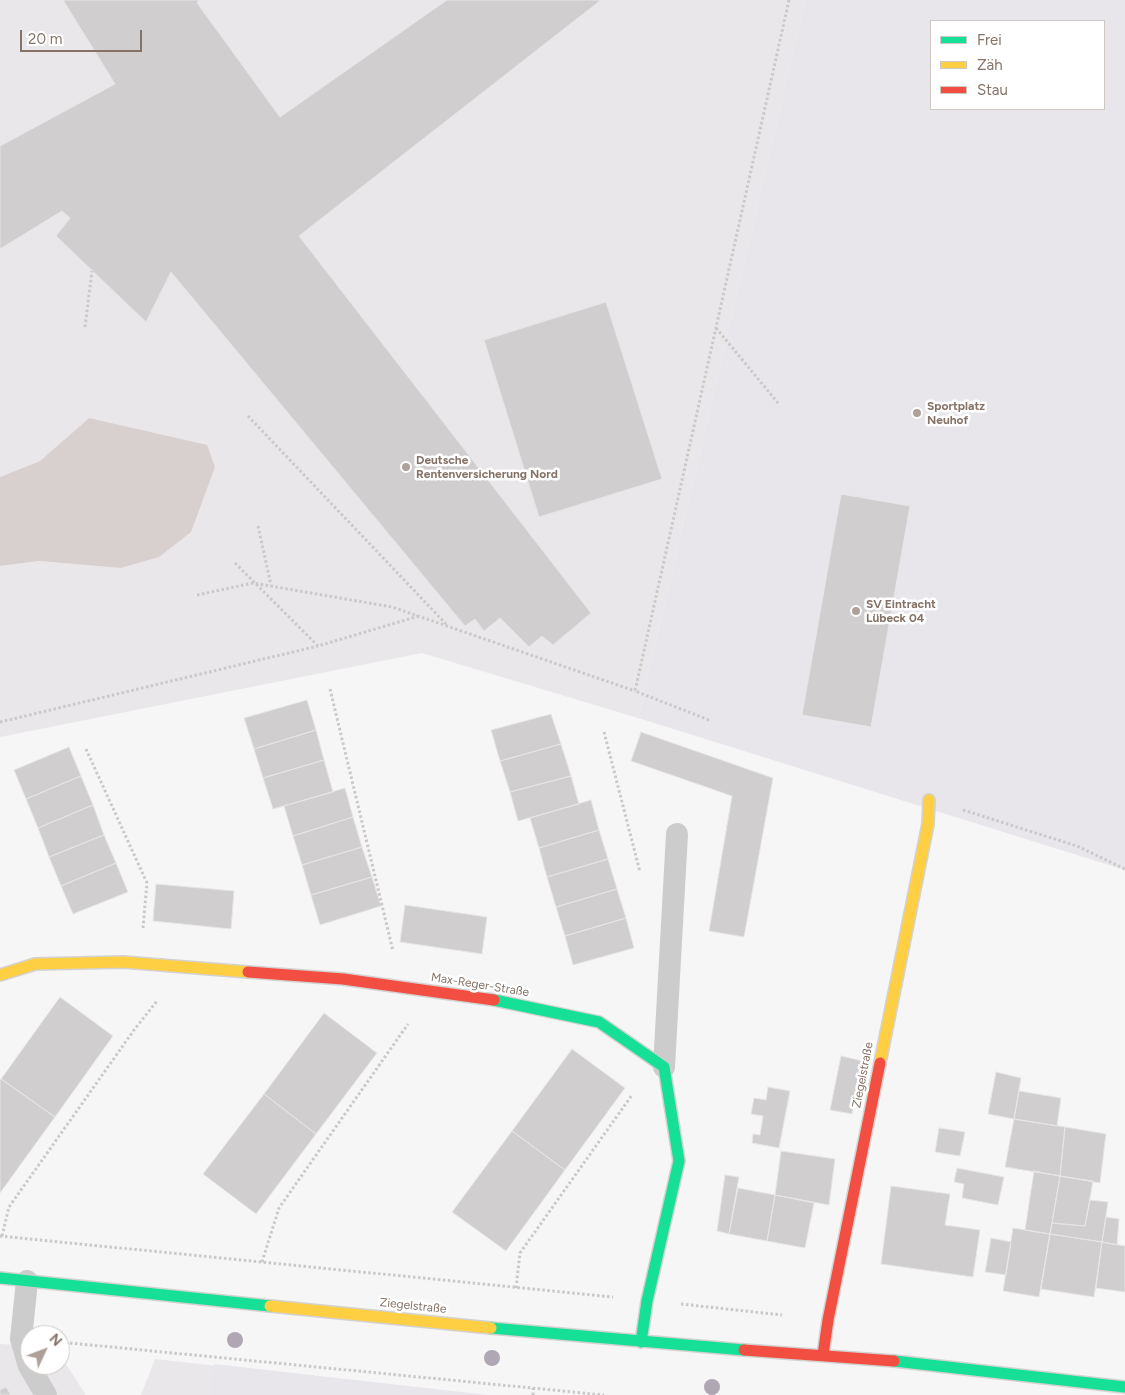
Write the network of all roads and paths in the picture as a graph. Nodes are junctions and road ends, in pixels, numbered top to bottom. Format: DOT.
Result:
graph roads {
  1 [pos="789,0"];
  2 [pos="92,271"];
  3 [pos="85,327"];
  4 [pos="716,327"];
  5 [pos="778,402"];
  6 [pos="248,416"];
  7 [pos="258,526"];
  8 [pos="235,563"];
  9 [pos="253,583"];
  10 [pos="271,585"];
  11 [pos="197,595"];
  12 [pos="420,616"];
  13 [pos="448,626"];
  14 [pos="318,646"];
  15 [pos="330,690"];
  16 [pos="635,691"];
  17 [pos="709,720"];
  18 [pos="0,722"];
  19 [pos="604,732"];
  20 [pos="86,749"];
  21 [pos="929,800"];
  22 [pos="677,834"];
  23 [pos="1125,868"];
  24 [pos="640,874"];
  25 [pos="140,964"];
  26 [pos="184,967"];
  27 [pos="0,974"];
  28 [pos="386,985"];
  29 [pos="431,991"];
  30 [pos="660,1065"];
  31 [pos="1,1236"];
  32 [pos="262,1262"];
  33 [pos="0,1278"];
  34 [pos="28,1281"];
  35 [pos="516,1288"];
  36 [pos="647,1301"];
  37 [pos="828,1320"];
  38 [pos="641,1342"];
  39 [pos="70,1343"];
  40 [pos="823,1355"];
  41 [pos="1125,1387"];
  42 [pos="533,1388"];
  43 [pos="46,1395"];
  44 [pos="533,1395"];
  45 [pos="604,1395"];
  1 -- 4 [label="path"];
  2 -- 3 [label="path"];
  4 -- 5 [label="path"];
  4 -- 16 [label="path"];
  6 -- 13 [label="path"];
  7 -- 10 [label="path"];
  8 -- 9 [label="path"];
  9 -- 10 [label="path"];
  9 -- 11 [label="path"];
  9 -- 14 [label="path"];
  10 -- 12 [label="path"];
  12 -- 13 [label="path"];
  12 -- 14 [label="path"];
  13 -- 16 [label="path"];
  14 -- 18 [label="path"];
  15 -- 28 [label="path"];
  16 -- 17 [label="path"];
  19 -- 24 [label="path"];
  20 -- 25 [label="path"];
  21 -- 23 [label="path"];
  21 -- 37 [label="street, Ziegelstraße"];
  22 -- 30 [label="lane"];
  25 -- 26 [label="street, Max-Reger-Straße"];
  25 -- 27 [label="street, Max-Reger-Straße"];
  26 -- 28 [label="street, Max-Reger-Straße"];
  26 -- 31 [label="path"];
  28 -- 29 [label="street, Max-Reger-Straße"];
  29 -- 30 [label="street, Max-Reger-Straße"];
  29 -- 32 [label="path"];
  30 -- 35 [label="path"];
  30 -- 36 [label="street"];
  31 -- 32 [label="path"];
  32 -- 35 [label="path"];
  33 -- 34 [label="street, Ziegelstraße"];
  34 -- 38 [label="street, Ziegelstraße"];
  34 -- 43 [label="lane"];
  35 -- 36 [label="path"];
  36 -- 37 [label="path"];
  36 -- 38 [label="street"];
  37 -- 40 [label="street, Ziegelstraße"];
  38 -- 40 [label="street, Ziegelstraße"];
  39 -- 42 [label="path"];
  40 -- 41 [label="street, Ziegelstraße"];
  42 -- 44 [label="path"];
  42 -- 45 [label="path"];
}
